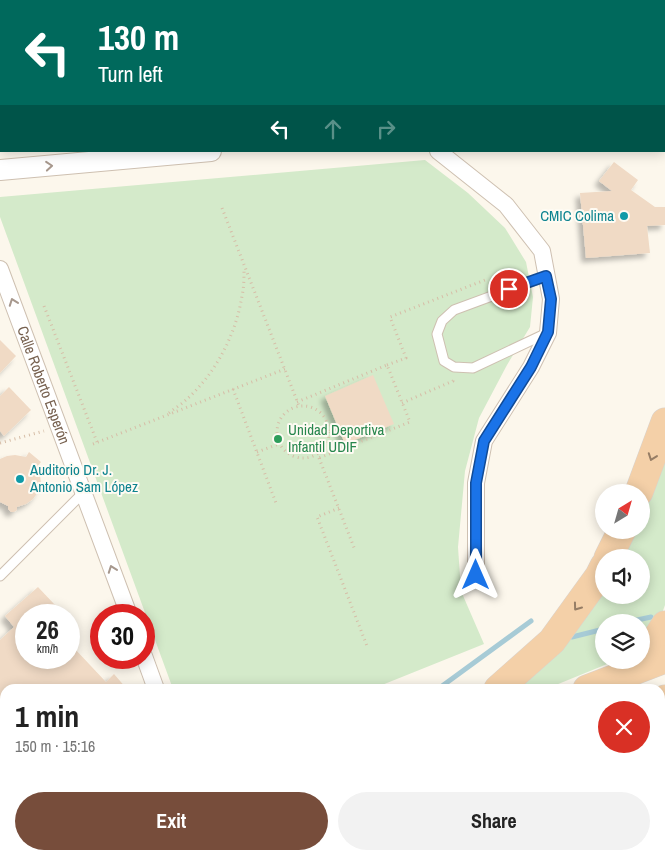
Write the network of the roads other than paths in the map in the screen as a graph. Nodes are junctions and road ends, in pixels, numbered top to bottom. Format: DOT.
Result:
graph roads {
  1 [pos="200,152"];
  2 [pos="439,152"];
  3 [pos="0,170"];
  4 [pos="0,268"];
  5 [pos="546,276"];
  6 [pos="548,332"];
  7 [pos="665,422"];
  8 [pos="641,484"];
  9 [pos="83,493"];
  10 [pos="476,575"];
  11 [pos="0,576"];
  12 [pos="595,582"];
  13 [pos="124,604"];
  14 [pos="665,625"];
  15 [pos="650,644"];
  16 [pos="665,659"];
  17 [pos="149,669"];
  18 [pos="619,669"];
  19 [pos="154,684"];
  20 [pos="504,684"];
  21 [pos="598,684"];
  22 [pos="600,684"];
  3 -- 1 [label="street, one-way"];
  2 -- 5 [label="street"];
  9 -- 4 [label="street, Calle Roberto Esperón, one-way"];
  5 -- 6 [label="street"];
  5 -- 6 [label="lane"];
  6 -- 10 [label="street"];
  7 -- 8 [label="highway, one-way"];
  9 -- 11 [label="lane"];
  13 -- 9 [label="street, Calle Roberto Esperón, one-way"];
  12 -- 20 [label="highway, one-way"];
  14 -- 15 [label="highway"];
  16 -- 22 [label="highway"];
  17 -- 19 [label="street"];
  18 -- 21 [label="highway"];
}
